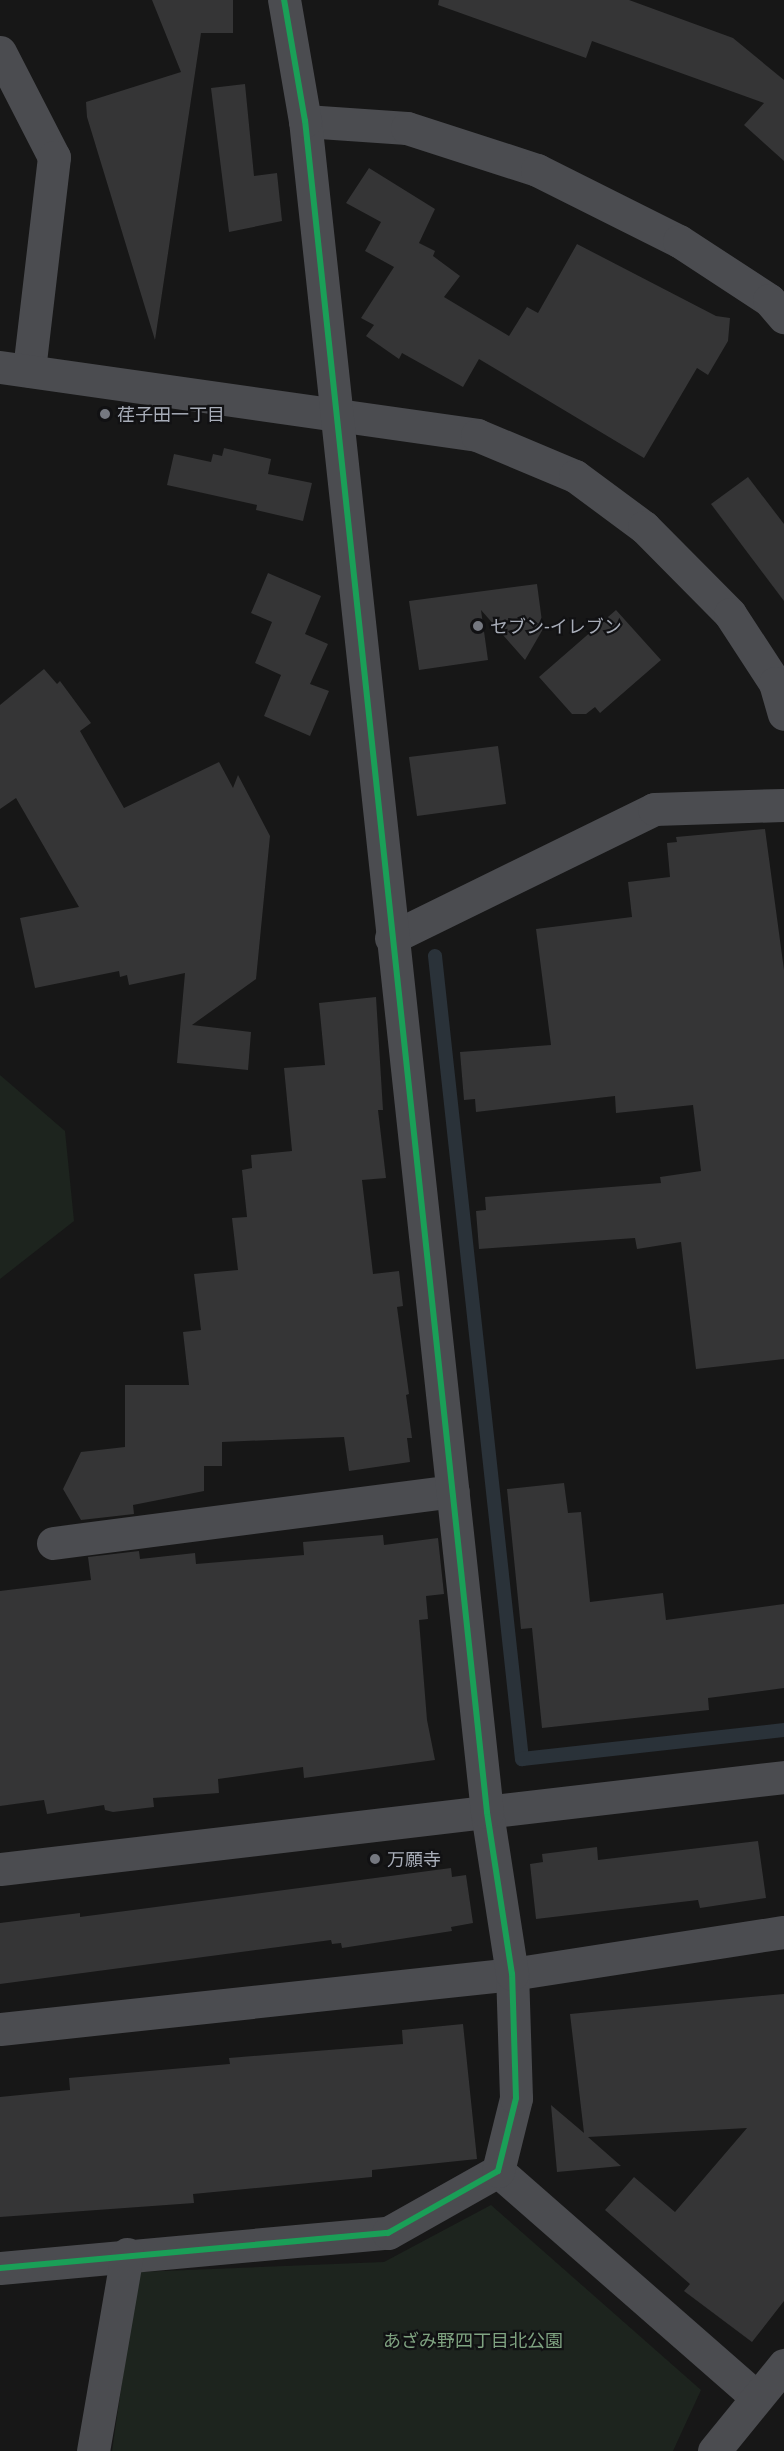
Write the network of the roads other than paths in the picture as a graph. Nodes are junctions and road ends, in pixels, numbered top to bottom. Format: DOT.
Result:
graph roads {
  1 [pos="284,0"];
  2 [pos="0,52"];
  3 [pos="305,121"];
  4 [pos="784,317"];
  5 [pos="15,369"];
  6 [pos="334,412"];
  7 [pos="784,714"];
  8 [pos="784,805"];
  9 [pos="391,938"];
  10 [pos="453,1491"];
  11 [pos="53,1543"];
  12 [pos="784,1777"];
  13 [pos="487,1812"];
  14 [pos="0,1869"];
  15 [pos="784,1932"];
  16 [pos="512,1974"];
  17 [pos="0,2029"];
  18 [pos="498,2171"];
  19 [pos="127,2254"];
  20 [pos="0,2268"];
  21 [pos="784,2365"];
  22 [pos="756,2397"];
  23 [pos="93,2451"];
  24 [pos="714,2451"];
  1 -- 3 [label="street"];
  2 -- 5 [label="street"];
  3 -- 4 [label="street"];
  3 -- 6 [label="street"];
  5 -- 6 [label="street"];
  6 -- 7 [label="street"];
  6 -- 9 [label="street"];
  8 -- 9 [label="street"];
  9 -- 10 [label="street"];
  10 -- 11 [label="street"];
  10 -- 13 [label="street"];
  12 -- 13 [label="street"];
  13 -- 14 [label="street"];
  13 -- 16 [label="street"];
  15 -- 16 [label="street"];
  16 -- 17 [label="street"];
  16 -- 18 [label="street"];
  18 -- 19 [label="street"];
  18 -- 22 [label="street"];
  19 -- 20 [label="street"];
  19 -- 23 [label="street"];
  21 -- 22 [label="street"];
  22 -- 24 [label="street"];
}
